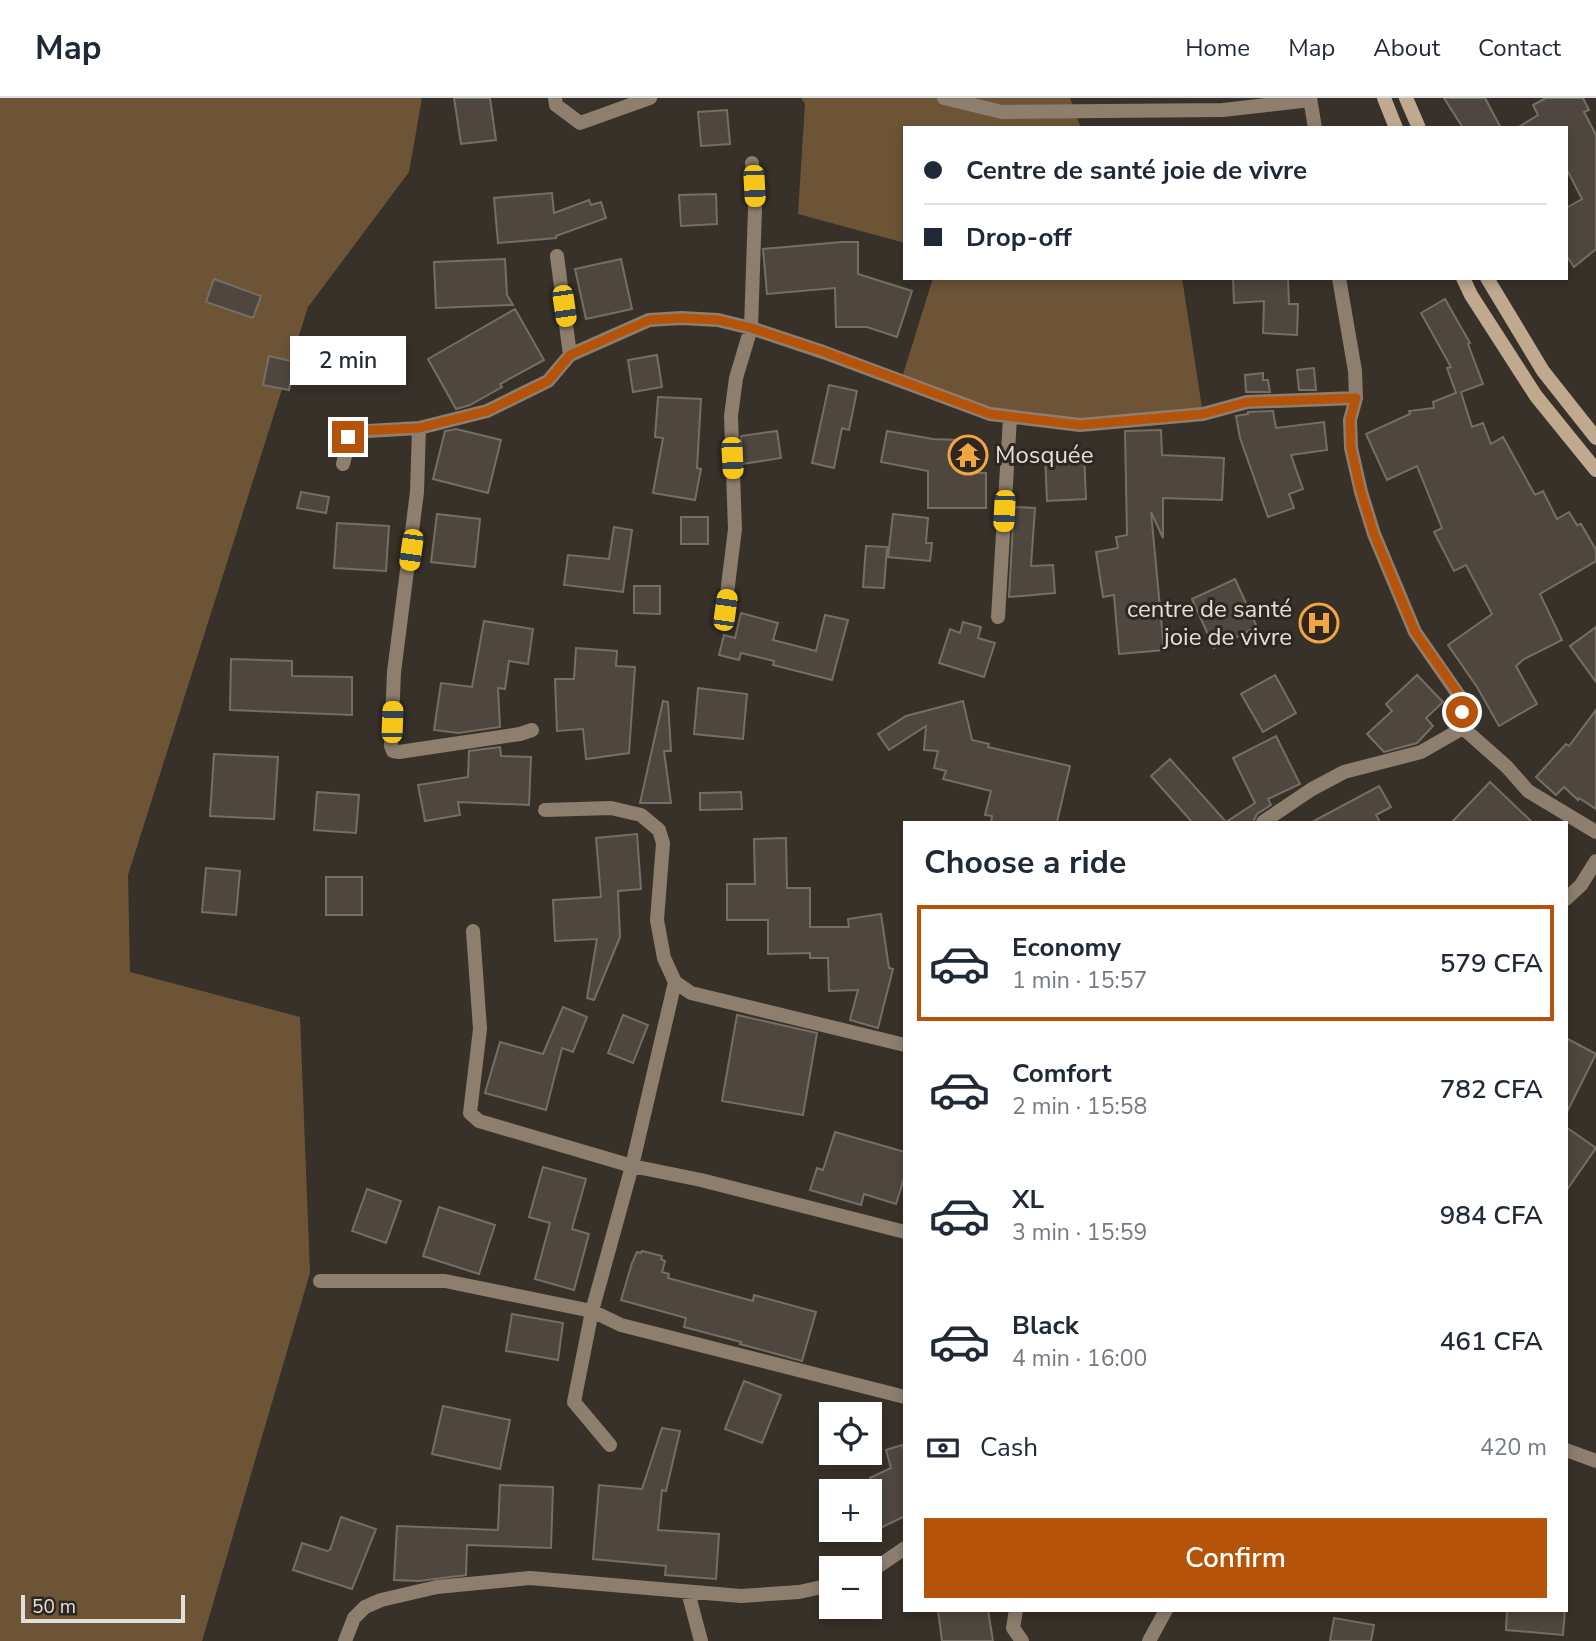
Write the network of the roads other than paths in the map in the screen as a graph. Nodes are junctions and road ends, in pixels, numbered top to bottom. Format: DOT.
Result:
graph roads {
  1 [pos="555,98"];
  2 [pos="650,98"];
  3 [pos="944,98"];
  4 [pos="1384,98"];
  5 [pos="1406,98"];
  6 [pos="1310,99"];
  7 [pos="1315,126"];
  8 [pos="1395,126"];
  9 [pos="1418,126"];
  10 [pos="752,163"];
  11 [pos="557,256"];
  12 [pos="1339,280"];
  13 [pos="1464,280"];
  14 [pos="1488,280"];
  15 [pos="751,328"];
  16 [pos="570,355"];
  17 [pos="1356,398"];
  18 [pos="1010,418"];
  19 [pos="419,428"];
  20 [pos="1596,438"];
  21 [pos="343,464"];
  22 [pos="1596,470"];
  23 [pos="725,610"];
  24 [pos="998,617"];
  25 [pos="1463,728"];
  26 [pos="531,730"];
  27 [pos="545,810"];
  28 [pos="1264,821"];
  29 [pos="1596,832"];
  30 [pos="1596,861"];
  31 [pos="1568,897"];
  32 [pos="473,932"];
  33 [pos="675,982"];
  34 [pos="903,1045"];
  35 [pos="632,1166"];
  36 [pos="903,1231"];
  37 [pos="320,1281"];
  38 [pos="592,1311"];
  39 [pos="903,1396"];
  40 [pos="610,1445"];
  41 [pos="1568,1451"];
  42 [pos="1596,1461"];
  43 [pos="903,1549"];
  44 [pos="882,1564"];
  45 [pos="819,1588"];
  46 [pos="688,1592"];
  47 [pos="1016,1612"];
  48 [pos="1165,1612"];
  49 [pos="345,1641"];
  50 [pos="701,1641"];
  51 [pos="1022,1641"];
  52 [pos="1149,1641"];
  1 -- 2 [label="street"];
  3 -- 6 [label="street"];
  4 -- 8 [label="main road"];
  5 -- 9 [label="main road"];
  6 -- 7 [label="street"];
  10 -- 15 [label="street"];
  11 -- 16 [label="street"];
  12 -- 17 [label="street"];
  13 -- 22 [label="main road"];
  14 -- 20 [label="main road"];
  15 -- 16 [label="street"];
  15 -- 18 [label="street"];
  15 -- 23 [label="street"];
  16 -- 19 [label="street"];
  17 -- 18 [label="street"];
  17 -- 25 [label="street"];
  18 -- 24 [label="street"];
  19 -- 21 [label="street"];
  19 -- 26 [label="street"];
  25 -- 28 [label="street"];
  25 -- 29 [label="street"];
  27 -- 33 [label="street"];
  30 -- 31 [label="street"];
  32 -- 35 [label="street"];
  33 -- 34 [label="street"];
  33 -- 35 [label="street"];
  35 -- 36 [label="street"];
  35 -- 38 [label="street"];
  37 -- 38 [label="street"];
  38 -- 39 [label="street"];
  38 -- 40 [label="street"];
  41 -- 42 [label="street"];
  43 -- 44 [label="street"];
  45 -- 46 [label="street"];
  46 -- 49 [label="street"];
  46 -- 50 [label="street"];
  47 -- 51 [label="street"];
  48 -- 52 [label="street"];
}
